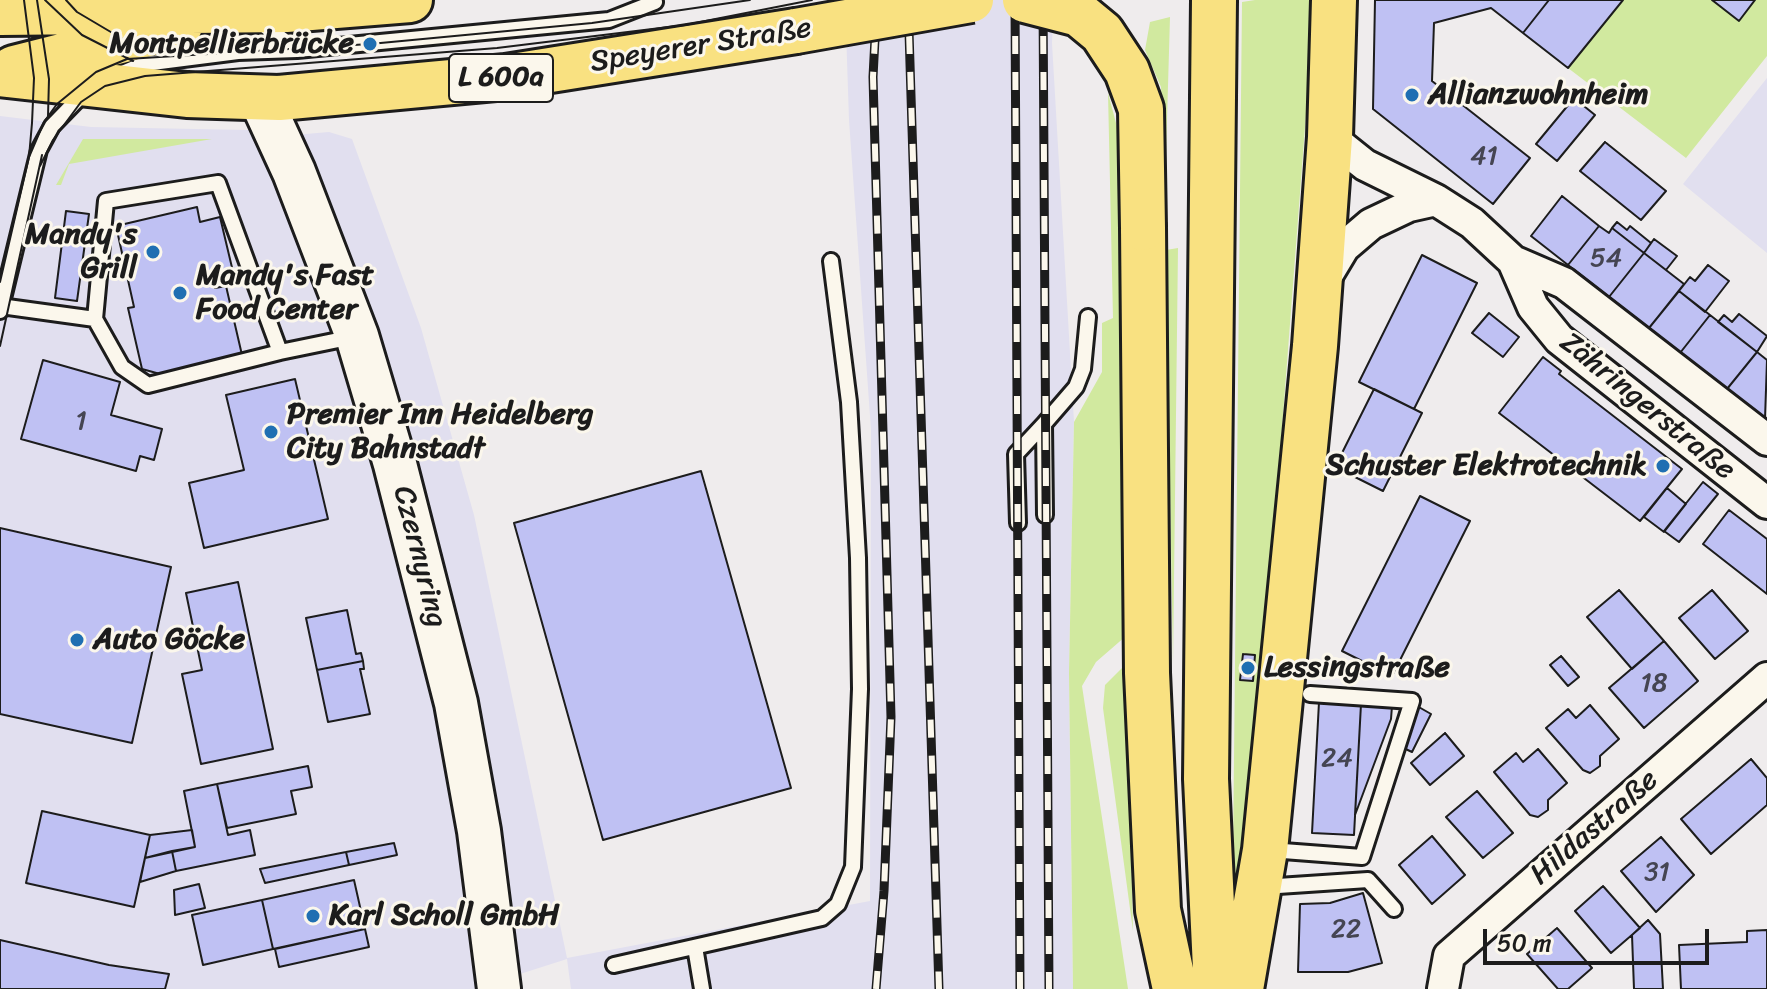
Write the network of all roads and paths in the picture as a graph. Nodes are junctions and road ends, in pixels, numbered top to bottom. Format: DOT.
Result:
graph roads {
  1 [pos="410,0"];
  2 [pos="971,0"];
  3 [pos="1025,0"];
  4 [pos="1214,0"];
  5 [pos="1334,0"];
  6 [pos="656,2"];
  7 [pos="228,7"];
  8 [pos="0,13"];
  9 [pos="297,50"];
  10 [pos="0,73"];
  11 [pos="92,86"];
  12 [pos="270,98"];
  13 [pos="1330,137"];
  14 [pos="1436,200"];
  15 [pos="831,261"];
  16 [pos="1513,261"];
  17 [pos="1319,291"];
  18 [pos="0,308"];
  19 [pos="1088,317"];
  20 [pos="95,319"];
  21 [pos="357,336"];
  22 [pos="280,352"];
  23 [pos="1044,424"];
  24 [pos="1767,440"];
  25 [pos="1767,503"];
  26 [pos="1045,515"];
  27 [pos="1018,523"];
  28 [pos="1767,678"];
  29 [pos="1310,694"];
  30 [pos="1206,779"];
  31 [pos="1262,868"];
  32 [pos="1394,909"];
  33 [pos="695,947"];
  34 [pos="614,965"];
  35 [pos="1242,986"];
  36 [pos="499,989"];
  37 [pos="702,989"];
  38 [pos="1177,989"];
  39 [pos="1443,989"];
  1 -- 7 [label="main road"];
  2 -- 12 [label="main road, Speyerer Straße / L 600a, bridge"];
  3 -- 38 [label="main road, bridge"];
  4 -- 30 [label="main road"];
  5 -- 13 [label="main road"];
  6 -- 9 [label="lane"];
  7 -- 8 [label="main road"];
  7 -- 9 [label="lane"];
  7 -- 10 [label="main road"];
  9 -- 11 [label="lane"];
  10 -- 11 [label="main road, Speyerer Straße / L 600a"];
  11 -- 12 [label="main road, Speyerer Straße / L 600a"];
  11 -- 18 [label="lane"];
  12 -- 21 [label="main road, Czernyring"];
  13 -- 14 [label="street, Zähringerstraße"];
  13 -- 17 [label="main road"];
  14 -- 16 [label="street, Zähringerstraße"];
  14 -- 17 [label="street"];
  15 -- 33 [label="lane"];
  16 -- 24 [label="street, Zähringerstraße"];
  16 -- 25 [label="street, Zähringerstraße"];
  17 -- 31 [label="main road"];
  18 -- 20 [label="lane"];
  19 -- 23 [label="lane"];
  20 -- 22 [label="lane"];
  20 -- 22 [label="lane"];
  21 -- 22 [label="lane"];
  21 -- 36 [label="main road, Czernyring"];
  23 -- 26 [label="lane"];
  23 -- 27 [label="lane"];
  28 -- 39 [label="street, Hildastraße"];
  29 -- 31 [label="lane"];
  30 -- 35 [label="main road"];
  30 -- 38 [label="main road"];
  31 -- 32 [label="lane"];
  31 -- 35 [label="main road"];
  33 -- 34 [label="lane"];
  33 -- 37 [label="lane"];
}
